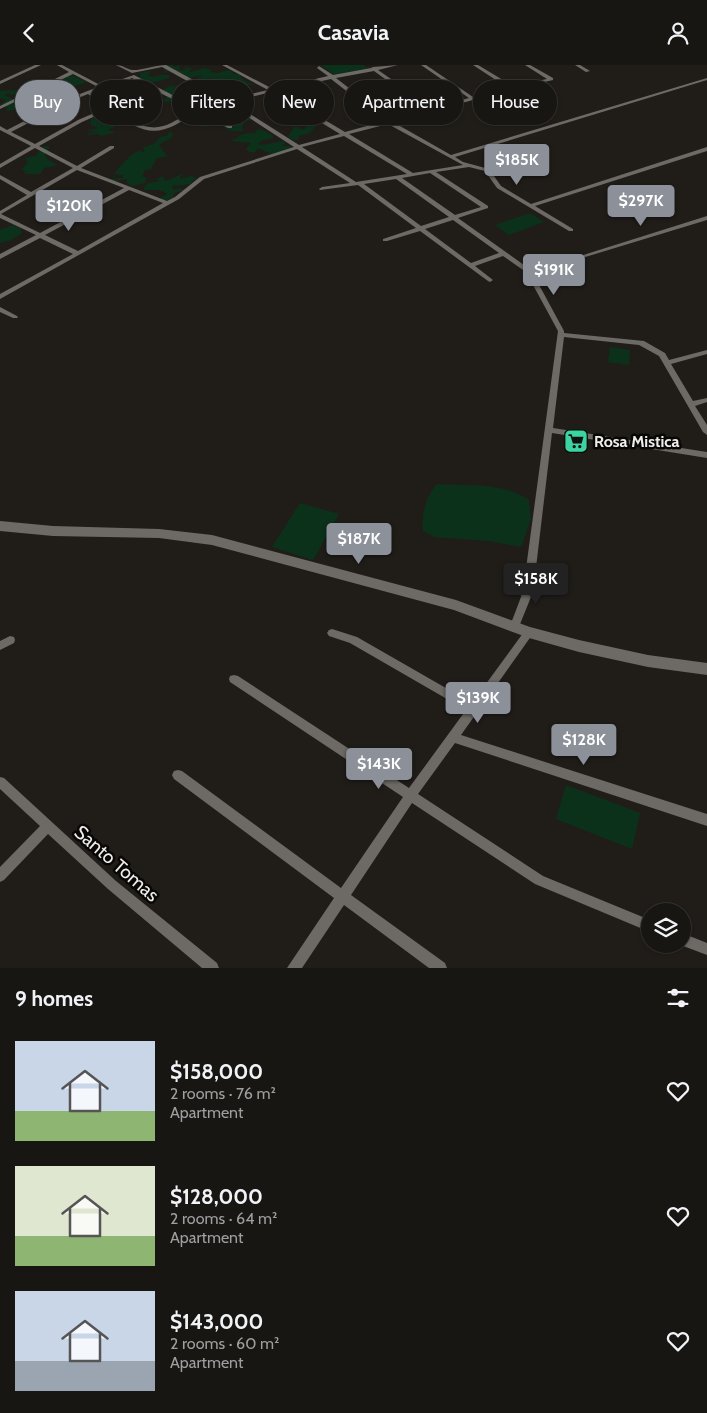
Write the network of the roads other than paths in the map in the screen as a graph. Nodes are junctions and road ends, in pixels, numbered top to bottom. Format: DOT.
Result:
graph roads {
  1 [pos="39,65"];
  2 [pos="59,65"];
  3 [pos="118,65"];
  4 [pos="163,65"];
  5 [pos="224,65"];
  6 [pos="370,65"];
  7 [pos="396,65"];
  8 [pos="423,65"];
  9 [pos="475,65"];
  10 [pos="527,65"];
  11 [pos="577,65"];
  12 [pos="319,67"];
  13 [pos="375,69"];
  14 [pos="588,71"];
  15 [pos="72,72"];
  16 [pos="132,74"];
  17 [pos="332,77"];
  18 [pos="707,79"];
  19 [pos="118,80"];
  20 [pos="142,80"];
  21 [pos="189,80"];
  22 [pos="318,80"];
  23 [pos="390,80"];
  24 [pos="499,80"];
  25 [pos="547,80"];
  26 [pos="90,81"];
  27 [pos="0,83"];
  28 [pos="264,86"];
  29 [pos="344,86"];
  30 [pos="88,92"];
  31 [pos="473,99"];
  32 [pos="463,102"];
  33 [pos="0,108"];
  34 [pos="90,117"];
  35 [pos="254,119"];
  36 [pos="139,125"];
  37 [pos="172,125"];
  38 [pos="226,125"];
  39 [pos="330,125"];
  40 [pos="379,125"];
  41 [pos="395,125"];
  42 [pos="230,127"];
  43 [pos="0,128"];
  44 [pos="8,132"];
  45 [pos="345,134"];
  46 [pos="0,137"];
  47 [pos="34,147"];
  48 [pos="112,147"];
  49 [pos="299,147"];
  50 [pos="707,149"];
  51 [pos="450,157"];
  52 [pos="471,165"];
  53 [pos="0,166"];
  54 [pos="77,168"];
  55 [pos="432,171"];
  56 [pos="413,175"];
  57 [pos="0,177"];
  58 [pos="397,177"];
  59 [pos="357,184"];
  60 [pos="127,189"];
  61 [pos="322,189"];
  62 [pos="32,195"];
  63 [pos="167,203"];
  64 [pos="530,206"];
  65 [pos="0,215"];
  66 [pos="454,217"];
  67 [pos="707,218"];
  68 [pos="420,228"];
  69 [pos="571,230"];
  70 [pos="39,237"];
  71 [pos="385,240"];
  72 [pos="78,253"];
  73 [pos="504,253"];
  74 [pos="0,257"];
  75 [pos="580,257"];
  76 [pos="470,265"];
  77 [pos="490,280"];
  78 [pos="0,297"];
  79 [pos="0,309"];
  80 [pos="15,317"];
  81 [pos="560,335"];
  82 [pos="707,352"];
  83 [pos="668,363"];
  84 [pos="707,400"];
  85 [pos="692,404"];
  86 [pos="549,430"];
  87 [pos="707,432"];
  88 [pos="707,455"];
  89 [pos="0,526"];
  90 [pos="515,626"];
  91 [pos="529,632"];
  92 [pos="332,633"];
  93 [pos="10,639"];
  94 [pos="0,646"];
  95 [pos="707,669"];
  96 [pos="234,679"];
  97 [pos="473,709"];
  98 [pos="453,737"];
  99 [pos="178,775"];
  100 [pos="0,783"];
  101 [pos="411,795"];
  102 [pos="707,820"];
  103 [pos="47,827"];
  104 [pos="0,876"];
  105 [pos="343,895"];
  106 [pos="641,922"];
  107 [pos="691,943"];
  108 [pos="707,949"];
  109 [pos="212,968"];
  110 [pos="294,968"];
  111 [pos="440,968"];
  1 -- 27 [label="street"];
  2 -- 15 [label="street"];
  3 -- 16 [label="street"];
  4 -- 16 [label="street"];
  4 -- 21 [label="street"];
  5 -- 28 [label="street"];
  6 -- 13 [label="street"];
  7 -- 13 [label="street"];
  8 -- 31 [label="street"];
  9 -- 24 [label="street"];
  10 -- 25 [label="street"];
  11 -- 14 [label="street"];
  12 -- 17 [label="street"];
  13 -- 17 [label="street"];
  13 -- 23 [label="street"];
  15 -- 26 [label="street"];
  15 -- 33 [label="street"];
  16 -- 19 [label="street"];
  16 -- 20 [label="street"];
  17 -- 22 [label="street"];
  17 -- 29 [label="street"];
  18 -- 51 [label="street"];
  30 -- 44 [label="street"];
  31 -- 32 [label="street"];
  34 -- 47 [label="street"];
  35 -- 49 [label="street"];
  36 -- 37 [label="street"];
  38 -- 42 [label="street"];
  39 -- 45 [label="street"];
  40 -- 45 [label="street"];
  41 -- 51 [label="street"];
  43 -- 44 [label="street"];
  44 -- 46 [label="street"];
  44 -- 47 [label="street"];
  45 -- 49 [label="street"];
  45 -- 56 [label="street"];
  47 -- 53 [label="street"];
  47 -- 54 [label="street"];
  48 -- 54 [label="street"];
  49 -- 59 [label="street"];
  49 -- 63 [label="street"];
  50 -- 64 [label="street"];
  51 -- 52 [label="street"];
  52 -- 55 [label="street"];
  52 -- 64 [label="street"];
  54 -- 60 [label="street"];
  54 -- 62 [label="street"];
  55 -- 56 [label="street"];
  55 -- 66 [label="street"];
  56 -- 58 [label="street"];
  57 -- 62 [label="street"];
  58 -- 59 [label="street"];
  58 -- 66 [label="street"];
  59 -- 61 [label="street"];
  59 -- 68 [label="street"];
  60 -- 63 [label="street"];
  60 -- 70 [label="street"];
  62 -- 65 [label="street"];
  63 -- 72 [label="street"];
  64 -- 69 [label="street"];
  65 -- 70 [label="street"];
  66 -- 68 [label="street"];
  66 -- 73 [label="street"];
  67 -- 75 [label="street"];
  68 -- 71 [label="street"];
  68 -- 76 [label="street"];
  70 -- 72 [label="street"];
  70 -- 74 [label="street"];
  72 -- 78 [label="street"];
  73 -- 76 [label="street"];
  73 -- 81 [label="street"];
  76 -- 77 [label="street"];
  79 -- 80 [label="street"];
  81 -- 83 [label="street"];
  81 -- 86 [label="street"];
  82 -- 83 [label="street"];
  83 -- 85 [label="street"];
  84 -- 85 [label="street"];
  85 -- 87 [label="street"];
  86 -- 88 [label="street"];
  86 -- 90 [label="street"];
  89 -- 90 [label="street"];
  90 -- 91 [label="street"];
  91 -- 95 [label="street"];
  91 -- 97 [label="street"];
  92 -- 97 [label="street"];
  93 -- 94 [label="street"];
  96 -- 101 [label="street"];
  97 -- 98 [label="street"];
  98 -- 101 [label="street"];
  98 -- 102 [label="street"];
  99 -- 105 [label="street"];
  100 -- 103 [label="street, Santo Tomas"];
  101 -- 105 [label="street"];
  101 -- 106 [label="street"];
  103 -- 104 [label="street"];
  103 -- 109 [label="street, Santo Tomas"];
  105 -- 110 [label="street"];
  105 -- 111 [label="street"];
  107 -- 108 [label="street"];
}
